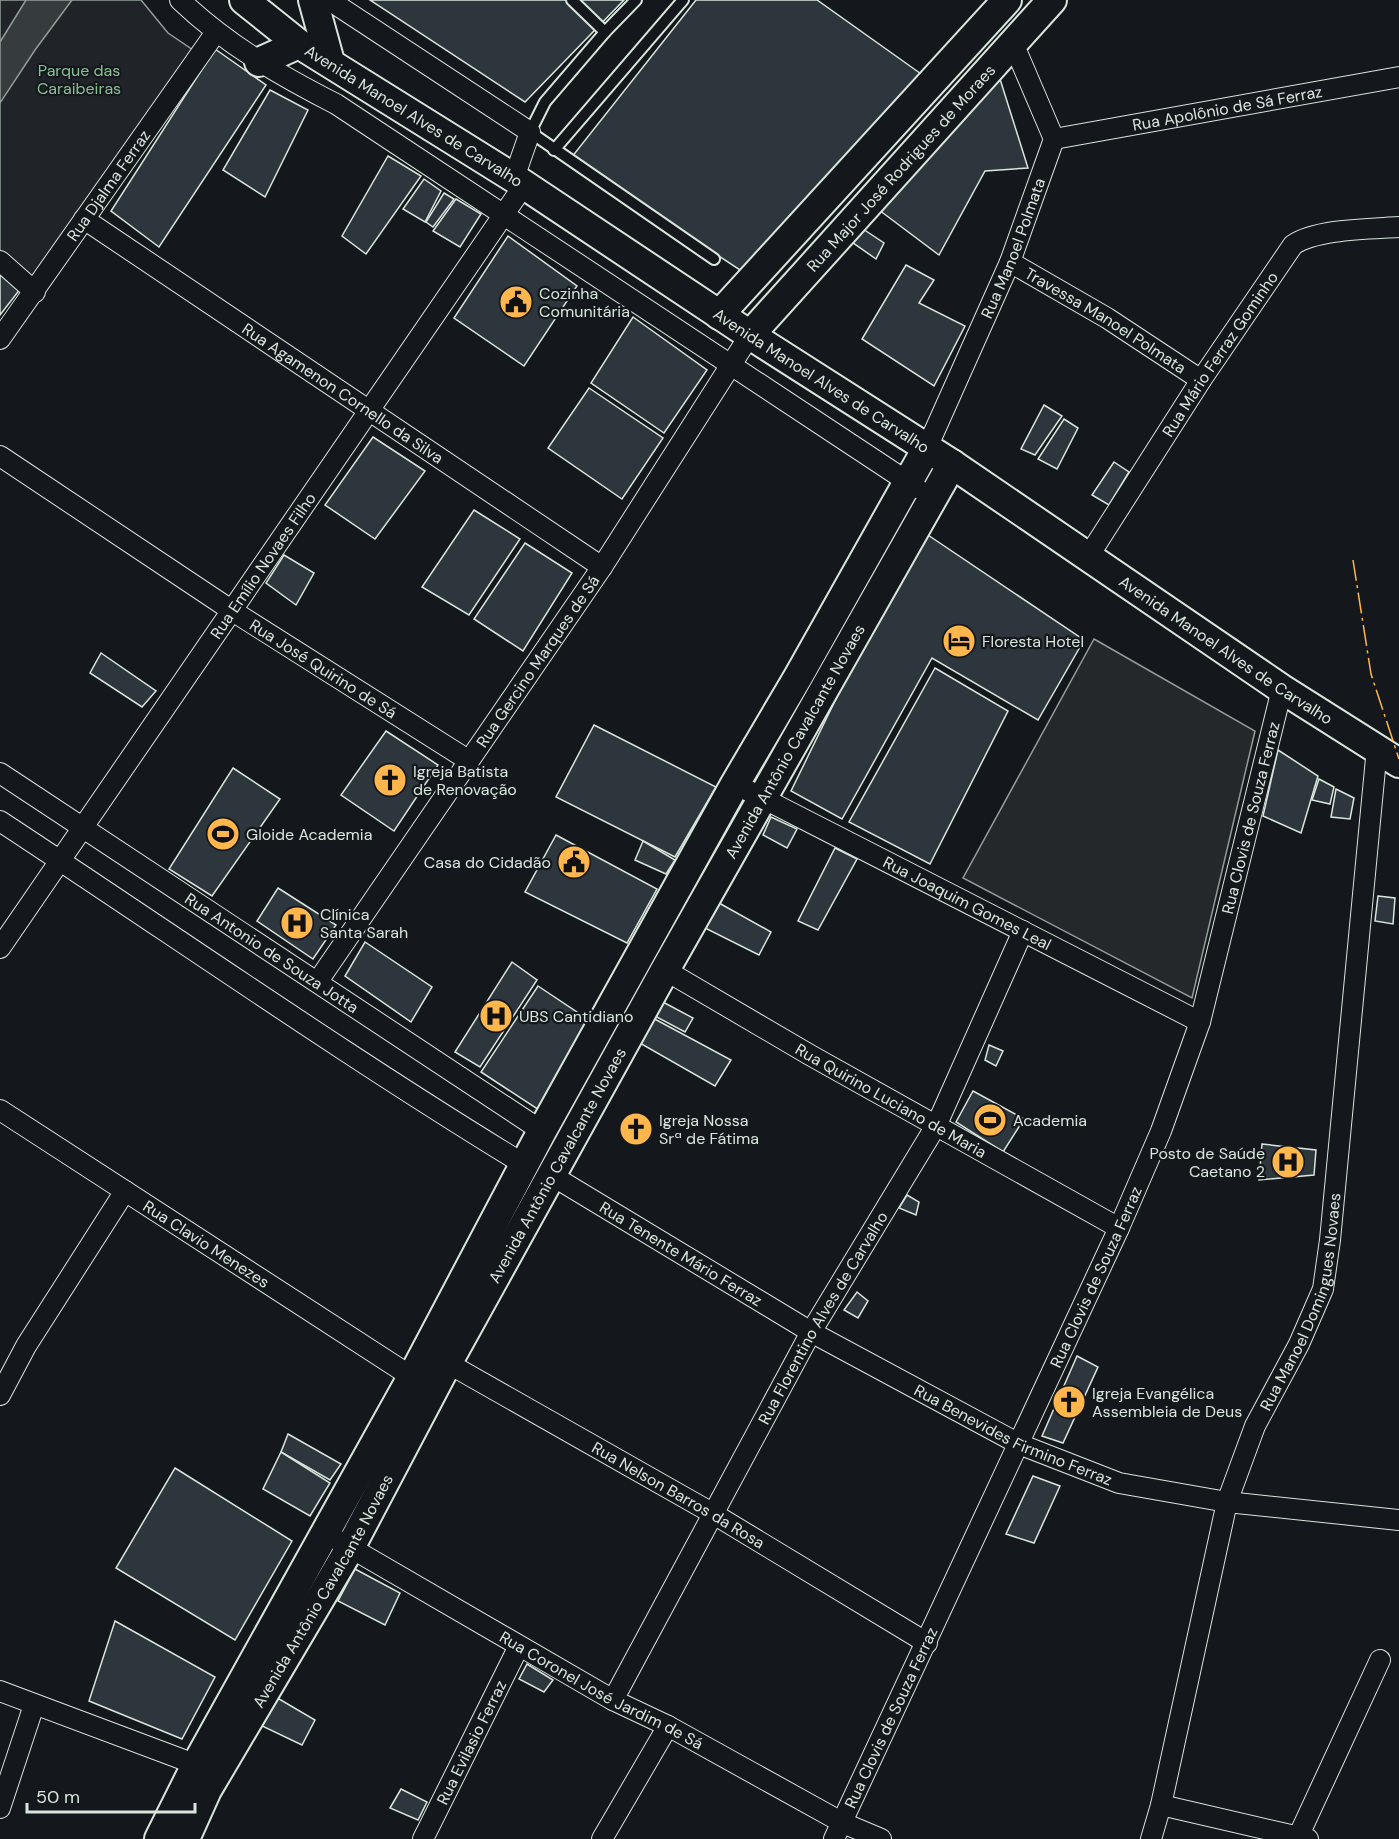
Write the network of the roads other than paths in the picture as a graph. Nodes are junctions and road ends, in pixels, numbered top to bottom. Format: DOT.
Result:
graph roads {
  1 [pos="180,0"];
  2 [pos="244,0"];
  3 [pos="313,0"];
  4 [pos="329,0"];
  5 [pos="572,0"];
  6 [pos="636,0"];
  7 [pos="683,0"];
  8 [pos="1007,0"];
  9 [pos="1052,0"];
  10 [pos="216,32"];
  11 [pos="605,32"];
  12 [pos="1013,43"];
  13 [pos="299,44"];
  14 [pos="259,62"];
  15 [pos="330,62"];
  16 [pos="942,70"];
  17 [pos="1399,77"];
  18 [pos="353,79"];
  19 [pos="966,94"];
  20 [pos="336,104"];
  21 [pos="530,132"];
  22 [pos="1054,139"];
  23 [pos="554,150"];
  24 [pos="519,182"];
  25 [pos="502,214"];
  26 [pos="84,219"];
  27 [pos="1399,227"];
  28 [pos="714,259"];
  29 [pos="0,261"];
  30 [pos="1010,262"];
  31 [pos="36,292"];
  32 [pos="719,315"];
  33 [pos="750,335"];
  34 [pos="0,339"];
  35 [pos="731,364"];
  36 [pos="1201,380"];
  37 [pos="371,410"];
  38 [pos="926,450"];
  39 [pos="0,456"];
  40 [pos="952,464"];
  41 [pos="908,483"];
  42 [pos="933,497"];
  43 [pos="1088,557"];
  44 [pos="602,567"];
  45 [pos="231,610"];
  46 [pos="1282,689"];
  47 [pos="1388,756"];
  48 [pos="468,760"];
  49 [pos="0,772"];
  50 [pos="735,784"];
  51 [pos="764,798"];
  52 [pos="0,821"];
  53 [pos="84,828"];
  54 [pos="60,860"];
  55 [pos="671,901"];
  56 [pos="695,918"];
  57 [pos="1023,931"];
  58 [pos="0,948"];
  59 [pos="664,970"];
  60 [pos="318,981"];
  61 [pos="1200,1022"];
  62 [pos="0,1110"];
  63 [pos="937,1124"];
  64 [pos="543,1131"];
  65 [pos="538,1170"];
  66 [pos="125,1191"];
  67 [pos="1119,1228"];
  68 [pos="811,1332"];
  69 [pos="437,1357"];
  70 [pos="412,1377"];
  71 [pos="0,1395"];
  72 [pos="1019,1444"];
  73 [pos="1227,1502"];
  74 [pos="712,1513"];
  75 [pos="1399,1520"];
  76 [pos="326,1532"];
  77 [pos="350,1548"];
  78 [pos="927,1642"];
  79 [pos="519,1646"];
  80 [pos="1380,1660"];
  81 [pos="0,1692"];
  82 [pos="613,1700"];
  83 [pos="34,1705"];
  84 [pos="668,1726"];
  85 [pos="207,1768"];
  86 [pos="1161,1805"];
  87 [pos="0,1808"];
  88 [pos="838,1831"];
  89 [pos="1303,1838"];
  90 [pos="159,1839"];
  91 [pos="185,1839"];
  92 [pos="423,1839"];
  93 [pos="602,1839"];
  94 [pos="881,1839"];
  95 [pos="1151,1839"];
  1 -- 10 [label="street, Avenida Manoel Alves de Carvalho"];
  2 -- 13 [label="street, Avenida Manoel Alves de Carvalho"];
  3 -- 15 [label="street"];
  4 -- 21 [label="street"];
  5 -- 11 [label="lane"];
  6 -- 11 [label="lane"];
  7 -- 23 [label="lane"];
  8 -- 16 [label="street"];
  9 -- 12 [label="street, Rua Major José Rodrigues de Moraes"];
  10 -- 14 [label="street, Avenida Manoel Alves de Carvalho"];
  10 -- 26 [label="street, Rua Djalma Ferraz"];
  11 -- 21 [label="lane"];
  12 -- 19 [label="street, Rua Major José Rodrigues de Moraes"];
  12 -- 22 [label="street"];
  13 -- 14 [label="street"];
  13 -- 15 [label="street, Avenida Manoel Alves de Carvalho"];
  14 -- 20 [label="street, Avenida Manoel Alves de Carvalho"];
  15 -- 18 [label="street, Avenida Manoel Alves de Carvalho"];
  16 -- 19 [label="street"];
  16 -- 32 [label="street"];
  17 -- 22 [label="street, Rua Apolônio de Sá Ferraz"];
  18 -- 20 [label="street"];
  18 -- 24 [label="street, Avenida Manoel Alves de Carvalho"];
  19 -- 33 [label="street, Rua Major José Rodrigues de Moraes"];
  20 -- 25 [label="street, Avenida Manoel Alves de Carvalho"];
  21 -- 23 [label="lane"];
  21 -- 24 [label="street, Rua Emílio Novaes Filho"];
  22 -- 30 [label="street, Rua Manoel Polmata"];
  23 -- 28 [label="lane"];
  24 -- 25 [label="street, Rua Emílio Novaes Filho"];
  24 -- 32 [label="street, Avenida Manoel Alves de Carvalho"];
  25 -- 35 [label="street, Avenida Manoel Alves de Carvalho"];
  25 -- 37 [label="street, Rua Emílio Novaes Filho"];
  26 -- 31 [label="street, Rua Djalma Ferraz"];
  26 -- 37 [label="street, Rua Agamenon Cornello da Silva"];
  27 -- 36 [label="street, Rua Mário Ferraz Gominho"];
  29 -- 31 [label="street"];
  30 -- 36 [label="street, Travessa Manoel Polmata"];
  30 -- 38 [label="street, Rua Manoel Polmata"];
  31 -- 34 [label="street, Rua Djalma Ferraz"];
  32 -- 33 [label="street, Avenida Manoel Alves de Carvalho"];
  33 -- 35 [label="street, Rua Gercino Marques de Sá"];
  33 -- 38 [label="street, Avenida Manoel Alves de Carvalho"];
  35 -- 41 [label="street, Avenida Manoel Alves de Carvalho"];
  35 -- 44 [label="street, Rua Gercino Marques de Sá"];
  36 -- 43 [label="street, Rua Mário Ferraz Gominho"];
  37 -- 44 [label="street, Rua Agamenon Cornello da Silva"];
  37 -- 45 [label="street, Rua Emílio Novaes Filho"];
  38 -- 40 [label="street, Avenida Manoel Alves de Carvalho"];
  38 -- 41 [label="street"];
  39 -- 45 [label="street, Rua José Quirino de Sá"];
  40 -- 42 [label="street, Avenida Antônio Cavalcante Novaes"];
  40 -- 43 [label="street, Avenida Manoel Alves de Carvalho"];
  41 -- 42 [label="street, Avenida Manoel Alves de Carvalho"];
  41 -- 50 [label="street"];
  42 -- 51 [label="street, Avenida Antônio Cavalcante Novaes"];
  43 -- 46 [label="street, Avenida Manoel Alves de Carvalho"];
  44 -- 48 [label="street, Rua Gercino Marques de Sá"];
  45 -- 48 [label="street, Rua José Quirino de Sá"];
  45 -- 53 [label="street, Rua Emílio Novaes Filho"];
  46 -- 47 [label="street, Avenida Manoel Alves de Carvalho"];
  46 -- 61 [label="street, Rua Clovis de Souza Ferraz"];
  47 -- 73 [label="street, Rua Manoel Domingues Novaes"];
  48 -- 60 [label="street, Rua Gercino Marques de Sá"];
  49 -- 53 [label="street, Rua Antonio de Souza Jotta"];
  50 -- 51 [label="street, Rua Joaquim Gomes Leal"];
  50 -- 55 [label="street"];
  51 -- 56 [label="street, Avenida Antônio Cavalcante Novaes"];
  51 -- 57 [label="street, Rua Joaquim Gomes Leal"];
  52 -- 54 [label="street"];
  53 -- 54 [label="street, Rua Emílio Novaes Filho"];
  53 -- 60 [label="street, Rua Antonio de Souza Jotta"];
  54 -- 58 [label="street, Rua Emílio Novaes Filho"];
  54 -- 65 [label="street"];
  55 -- 56 [label="street"];
  55 -- 64 [label="street"];
  56 -- 59 [label="street, Avenida Antônio Cavalcante Novaes"];
  57 -- 61 [label="street, Rua Joaquim Gomes Leal"];
  57 -- 63 [label="street, Rua Florentino Alves de Carvalho"];
  59 -- 63 [label="street, Rua Quirino Luciano de Maria"];
  59 -- 65 [label="street, Avenida Antônio Cavalcante Novaes"];
  60 -- 64 [label="street, Rua Antonio de Souza Jotta"];
  61 -- 67 [label="street, Rua Clovis de Souza Ferraz"];
  62 -- 66 [label="street, Rua Clavio Menezes"];
  63 -- 67 [label="street, Rua Quirino Luciano de Maria"];
  63 -- 68 [label="street, Rua Florentino Alves de Carvalho"];
  64 -- 65 [label="street"];
  65 -- 68 [label="street, Rua Tenente Mário Ferraz"];
  65 -- 69 [label="street, Avenida Antônio Cavalcante Novaes"];
  66 -- 70 [label="street, Rua Clavio Menezes"];
  66 -- 71 [label="street"];
  67 -- 72 [label="street, Rua Clovis de Souza Ferraz"];
  68 -- 72 [label="street, Rua Benevides Firmino Ferraz"];
  68 -- 74 [label="street, Rua Florentino Alves de Carvalho"];
  69 -- 70 [label="street"];
  69 -- 74 [label="street, Rua Nelson Barros da Rosa"];
  69 -- 77 [label="street, Avenida Antônio Cavalcante Novaes"];
  70 -- 76 [label="street"];
  72 -- 73 [label="street, Rua Benevides Firmino Ferraz"];
  72 -- 78 [label="street, Rua Clovis de Souza Ferraz"];
  73 -- 75 [label="street, Rua Benevides Firmino Ferraz"];
  73 -- 86 [label="street, Rua Manoel Domingues Novaes"];
  74 -- 78 [label="street, Rua Nelson Barros da Rosa"];
  74 -- 82 [label="street, Rua Florentino Alves de Carvalho"];
  76 -- 77 [label="street, Rua Coronel José Jardim de Sá"];
  76 -- 85 [label="street"];
  77 -- 79 [label="street, Rua Coronel José Jardim de Sá"];
  77 -- 85 [label="street, Avenida Antônio Cavalcante Novaes"];
  78 -- 88 [label="street, Rua Clovis de Souza Ferraz"];
  79 -- 82 [label="street, Rua Coronel José Jardim de Sá"];
  79 -- 92 [label="street, Rua Evilasio Ferraz"];
  80 -- 89 [label="street"];
  81 -- 83 [label="street"];
  82 -- 84 [label="street, Rua Coronel José Jardim de Sá"];
  83 -- 85 [label="street"];
  83 -- 87 [label="street"];
  84 -- 88 [label="street, Rua Coronel José Jardim de Sá"];
  84 -- 93 [label="street"];
  85 -- 90 [label="street"];
  85 -- 91 [label="street, Avenida Antônio Cavalcante Novaes"];
  86 -- 89 [label="street"];
  86 -- 95 [label="street, Rua Manoel Domingues Novaes"];
  88 -- 94 [label="street, Rua Coronel José Jardim de Sá"];
}
